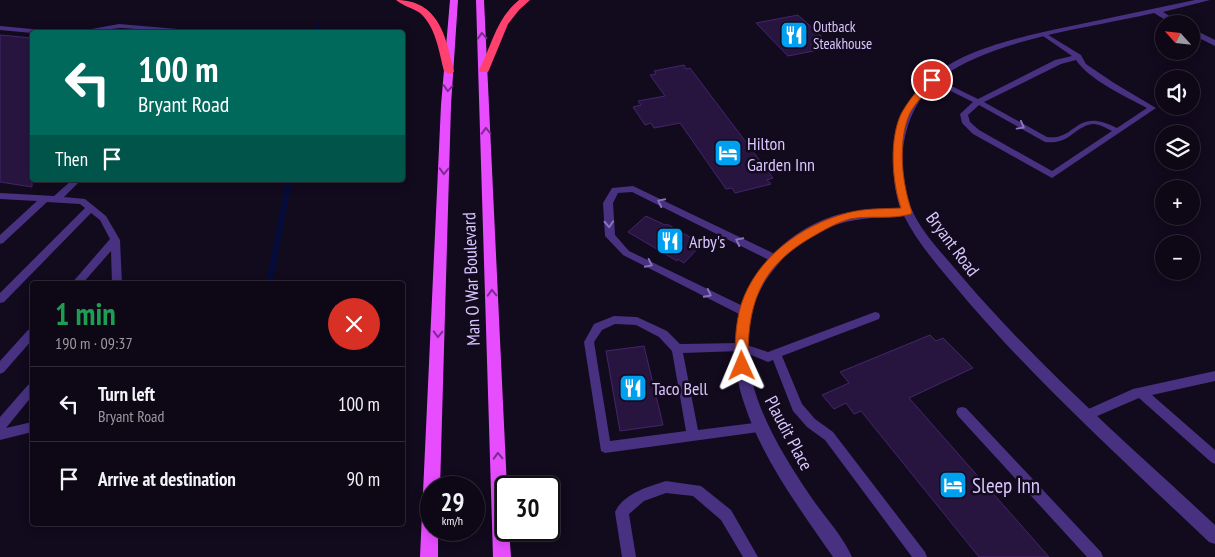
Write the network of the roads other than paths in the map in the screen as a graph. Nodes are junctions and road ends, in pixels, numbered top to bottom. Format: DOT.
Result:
graph roads {
  1 [pos="401,0"];
  2 [pos="454,0"];
  3 [pos="480,0"];
  4 [pos="525,0"];
  5 [pos="1206,0"];
  6 [pos="1156,11"];
  7 [pos="1163,15"];
  8 [pos="0,28"];
  9 [pos="97,30"];
  10 [pos="165,30"];
  11 [pos="30,31"];
  12 [pos="1045,34"];
  13 [pos="1200,35"];
  14 [pos="1215,43"];
  15 [pos="1078,57"];
  16 [pos="484,70"];
  17 [pos="449,71"];
  18 [pos="932,80"];
  19 [pos="978,102"];
  20 [pos="1118,131"];
  21 [pos="75,182"];
  22 [pos="0,196"];
  23 [pos="45,199"];
  24 [pos="56,200"];
  25 [pos="91,208"];
  26 [pos="907,212"];
  27 [pos="115,240"];
  28 [pos="0,241"];
  29 [pos="774,258"];
  30 [pos="79,281"];
  31 [pos="117,281"];
  32 [pos="0,299"];
  33 [pos="745,312"];
  34 [pos="875,316"];
  35 [pos="30,334"];
  36 [pos="741,347"];
  37 [pos="677,349"];
  38 [pos="776,354"];
  39 [pos="0,369"];
  40 [pos="1215,376"];
  41 [pos="30,390"];
  42 [pos="1141,392"];
  43 [pos="962,412"];
  44 [pos="1088,415"];
  45 [pos="0,426"];
  46 [pos="30,427"];
  47 [pos="762,427"];
  48 [pos="0,434"];
  49 [pos="693,436"];
  50 [pos="1215,458"];
  51 [pos="432,476"];
  52 [pos="1215,536"];
  53 [pos="430,541"];
  54 [pos="429,557"];
  55 [pos="502,557"];
  56 [pos="629,557"];
  57 [pos="751,557"];
  58 [pos="843,557"];
  59 [pos="920,557"];
  60 [pos="1096,557"];
  1 -- 17 [label="highway"];
  2 -- 17 [label="main road, Man O War Boulevard"];
  16 -- 3 [label="main road, Man O War Boulevard, one-way"];
  4 -- 16 [label="highway"];
  5 -- 6 [label="street, Bryant Road"];
  6 -- 7 [label="street"];
  6 -- 12 [label="street, Bryant Road"];
  8 -- 11 [label="lane"];
  9 -- 10 [label="lane"];
  12 -- 15 [label="lane"];
  12 -- 18 [label="street, Bryant Road"];
  13 -- 14 [label="street"];
  15 -- 19 [label="lane"];
  15 -- 20 [label="lane"];
  55 -- 16 [label="main road, Man O War Boulevard, one-way"];
  17 -- 51 [label="main road, Man O War Boulevard, one-way"];
  18 -- 19 [label="lane"];
  18 -- 26 [label="street, Bryant Road"];
  19 -- 20 [label="lane, one-way"];
  19 -- 20 [label="lane"];
  21 -- 24 [label="lane"];
  22 -- 23 [label="lane"];
  23 -- 24 [label="lane"];
  23 -- 28 [label="lane"];
  24 -- 25 [label="lane"];
  25 -- 27 [label="lane"];
  25 -- 32 [label="lane"];
  26 -- 29 [label="street, Plaudit Place"];
  26 -- 44 [label="street, Bryant Road"];
  27 -- 30 [label="lane"];
  27 -- 31 [label="lane"];
  29 -- 33 [label="street, Plaudit Place"];
  29 -- 33 [label="lane, one-way"];
  33 -- 36 [label="street, Plaudit Place"];
  34 -- 38 [label="lane"];
  35 -- 39 [label="lane"];
  36 -- 37 [label="lane"];
  36 -- 38 [label="lane"];
  36 -- 47 [label="street, Plaudit Place"];
  37 -- 49 [label="lane"];
  37 -- 49 [label="lane"];
  38 -- 59 [label="lane"];
  40 -- 42 [label="lane"];
  41 -- 45 [label="lane"];
  42 -- 44 [label="lane"];
  42 -- 50 [label="lane"];
  43 -- 60 [label="lane"];
  44 -- 52 [label="street, Bryant Road"];
  46 -- 48 [label="lane"];
  47 -- 49 [label="lane"];
  47 -- 58 [label="street, Plaudit Place"];
  53 -- 54 [label="main road"];
  56 -- 57 [label="lane"];
}
